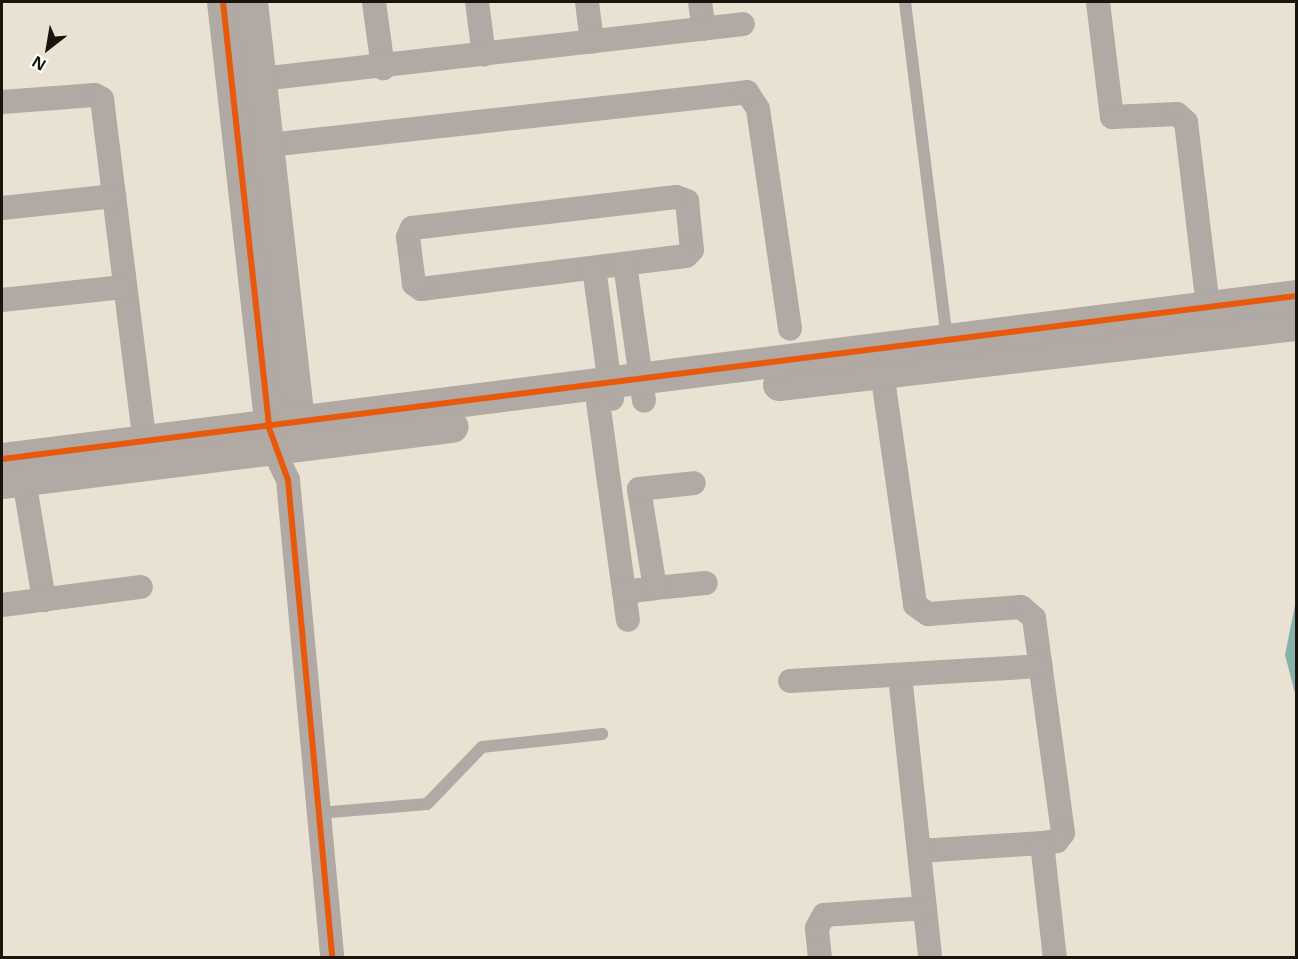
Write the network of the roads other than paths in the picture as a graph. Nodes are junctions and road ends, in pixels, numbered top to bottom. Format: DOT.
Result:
graph roads {
  1 [pos="223,2"];
  2 [pos="252,2"];
  3 [pos="374,2"];
  4 [pos="477,2"];
  5 [pos="587,2"];
  6 [pos="700,2"];
  7 [pos="905,2"];
  8 [pos="1098,2"];
  9 [pos="743,24"];
  10 [pos="704,29"];
  11 [pos="592,42"];
  12 [pos="484,55"];
  13 [pos="383,68"];
  14 [pos="261,79"];
  15 [pos="2,102"];
  16 [pos="269,145"];
  17 [pos="114,196"];
  18 [pos="2,208"];
  19 [pos="625,264"];
  20 [pos="594,268"];
  21 [pos="123,286"];
  22 [pos="1296,296"];
  23 [pos="2,300"];
  24 [pos="1208,307"];
  25 [pos="1296,325"];
  26 [pos="790,329"];
  27 [pos="948,353"];
  28 [pos="882,372"];
  29 [pos="643,391"];
  30 [pos="605,397"];
  31 [pos="286,437"];
  32 [pos="145,442"];
  33 [pos="9,474"];
  34 [pos="694,483"];
  35 [pos="639,489"];
  36 [pos="611,492"];
  37 [pos="706,583"];
  38 [pos="141,587"];
  39 [pos="655,588"];
  40 [pos="624,592"];
  41 [pos="44,600"];
  42 [pos="2,605"];
  43 [pos="628,620"];
  44 [pos="1041,666"];
  45 [pos="900,675"];
  46 [pos="790,681"];
  47 [pos="602,734"];
  48 [pos="319,813"];
  49 [pos="1042,843"];
  50 [pos="919,850"];
  51 [pos="925,908"];
  52 [pos="332,957"];
  53 [pos="820,957"];
  54 [pos="930,957"];
  55 [pos="1055,957"];
  1 -- 31 [label="street"];
  2 -- 14 [label="street"];
  3 -- 13 [label="street"];
  4 -- 12 [label="street"];
  5 -- 11 [label="street"];
  6 -- 10 [label="street"];
  7 -- 27 [label="lane"];
  8 -- 24 [label="street"];
  9 -- 10 [label="street"];
  10 -- 11 [label="street"];
  11 -- 12 [label="street"];
  12 -- 13 [label="street"];
  13 -- 14 [label="street"];
  14 -- 16 [label="street"];
  15 -- 17 [label="street"];
  16 -- 26 [label="street"];
  16 -- 31 [label="street"];
  17 -- 18 [label="street"];
  17 -- 21 [label="street"];
  19 -- 20 [label="street"];
  19 -- 20 [label="street"];
  19 -- 29 [label="street"];
  20 -- 30 [label="street"];
  21 -- 23 [label="street"];
  21 -- 32 [label="street"];
  22 -- 24 [label="street"];
  24 -- 27 [label="street"];
  25 -- 27 [label="street"];
  27 -- 28 [label="street"];
  27 -- 29 [label="street"];
  28 -- 29 [label="street"];
  28 -- 44 [label="street"];
  29 -- 30 [label="street"];
  30 -- 31 [label="street"];
  30 -- 36 [label="street"];
  31 -- 32 [label="street"];
  31 -- 33 [label="street"];
  31 -- 48 [label="street"];
  32 -- 33 [label="street"];
  33 -- 41 [label="street"];
  34 -- 35 [label="street"];
  35 -- 36 [label="street"];
  35 -- 39 [label="street"];
  36 -- 40 [label="street"];
  37 -- 39 [label="street"];
  38 -- 41 [label="street"];
  39 -- 40 [label="street"];
  40 -- 43 [label="street"];
  41 -- 42 [label="street"];
  44 -- 45 [label="street"];
  44 -- 49 [label="street"];
  45 -- 46 [label="street"];
  45 -- 50 [label="street"];
  47 -- 48 [label="lane"];
  48 -- 52 [label="street"];
  49 -- 50 [label="street"];
  49 -- 55 [label="street"];
  50 -- 51 [label="street"];
  51 -- 53 [label="street"];
  51 -- 54 [label="street"];
}
